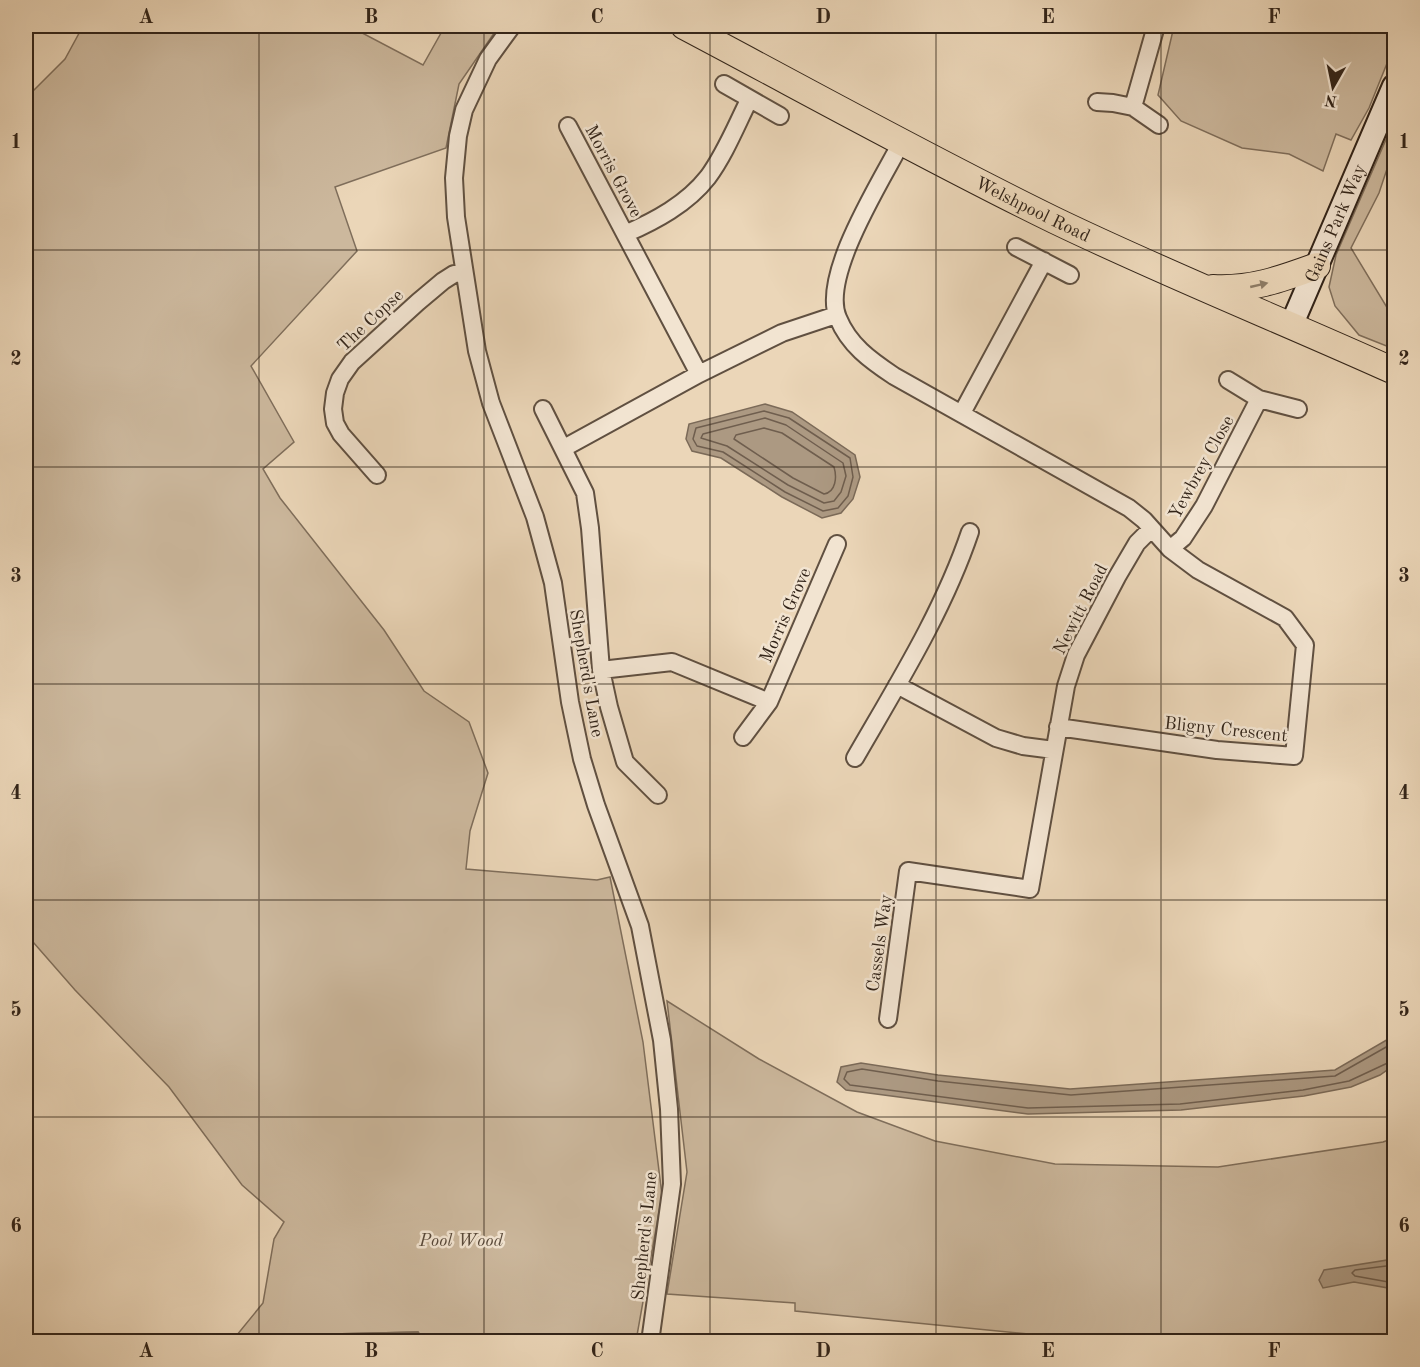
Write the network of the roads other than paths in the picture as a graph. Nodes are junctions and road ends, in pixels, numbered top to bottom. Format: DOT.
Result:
graph roads {
  1 [pos="512,26"];
  2 [pos="684,26"];
  3 [pos="1156,26"];
  4 [pos="724,84"];
  5 [pos="1395,86"];
  6 [pos="749,100"];
  7 [pos="1097,102"];
  8 [pos="1133,107"];
  9 [pos="780,116"];
  10 [pos="1159,125"];
  11 [pos="568,126"];
  12 [pos="903,141"];
  13 [pos="625,234"];
  14 [pos="1016,247"];
  15 [pos="1044,261"];
  16 [pos="1317,266"];
  17 [pos="464,272"];
  18 [pos="1070,275"];
  19 [pos="1200,287"];
  20 [pos="836,315"];
  21 [pos="1291,326"];
  22 [pos="1395,371"];
  23 [pos="699,374"];
  24 [pos="1228,380"];
  25 [pos="1259,399"];
  26 [pos="543,409"];
  27 [pos="1298,410"];
  28 [pos="962,413"];
  29 [pos="564,448"];
  30 [pos="377,476"];
  31 [pos="1151,529"];
  32 [pos="970,532"];
  33 [pos="837,544"];
  34 [pos="1170,549"];
  35 [pos="601,670"];
  36 [pos="897,685"];
  37 [pos="769,702"];
  38 [pos="1058,727"];
  39 [pos="743,737"];
  40 [pos="1054,750"];
  41 [pos="855,758"];
  42 [pos="658,795"];
  43 [pos="908,871"];
  44 [pos="888,1019"];
  45 [pos="650,1341"];
  1 -- 17 [label="street, Shepherd's Lane"];
  2 -- 12 [label="main road, Welshpool Road"];
  3 -- 8 [label="street"];
  4 -- 6 [label="street"];
  5 -- 16 [label="street, Gains Park Way"];
  6 -- 9 [label="street"];
  6 -- 13 [label="street, Morris Grove"];
  7 -- 8 [label="street"];
  8 -- 10 [label="street"];
  11 -- 13 [label="street, Morris Grove"];
  12 -- 19 [label="main road, Welshpool Road"];
  12 -- 20 [label="street"];
  13 -- 23 [label="street, Morris Grove"];
  14 -- 15 [label="street"];
  15 -- 18 [label="street"];
  15 -- 28 [label="street"];
  19 -- 16 [label="main road, one-way"];
  16 -- 21 [label="street, Gains Park Way"];
  17 -- 30 [label="street, The Copse"];
  17 -- 45 [label="street, Shepherd's Lane"];
  19 -- 21 [label="main road, Welshpool Road"];
  20 -- 23 [label="street"];
  20 -- 28 [label="street, Bligny Crescent"];
  21 -- 22 [label="main road, Welshpool Road"];
  23 -- 29 [label="street"];
  24 -- 25 [label="street"];
  25 -- 27 [label="street"];
  25 -- 34 [label="street, Yewbrey Close"];
  26 -- 29 [label="street"];
  28 -- 31 [label="street, Bligny Crescent"];
  29 -- 35 [label="street"];
  31 -- 34 [label="street, Bligny Crescent"];
  31 -- 38 [label="street, Newitt Road"];
  32 -- 36 [label="street"];
  33 -- 37 [label="street, Morris Grove"];
  34 -- 38 [label="street, Bligny Crescent"];
  35 -- 37 [label="street"];
  35 -- 42 [label="street"];
  36 -- 40 [label="street"];
  36 -- 41 [label="street"];
  37 -- 39 [label="street, Morris Grove"];
  38 -- 40 [label="street, Newitt Road"];
  40 -- 43 [label="street, Newitt Road"];
  43 -- 44 [label="street, Cassels Way"];
}
